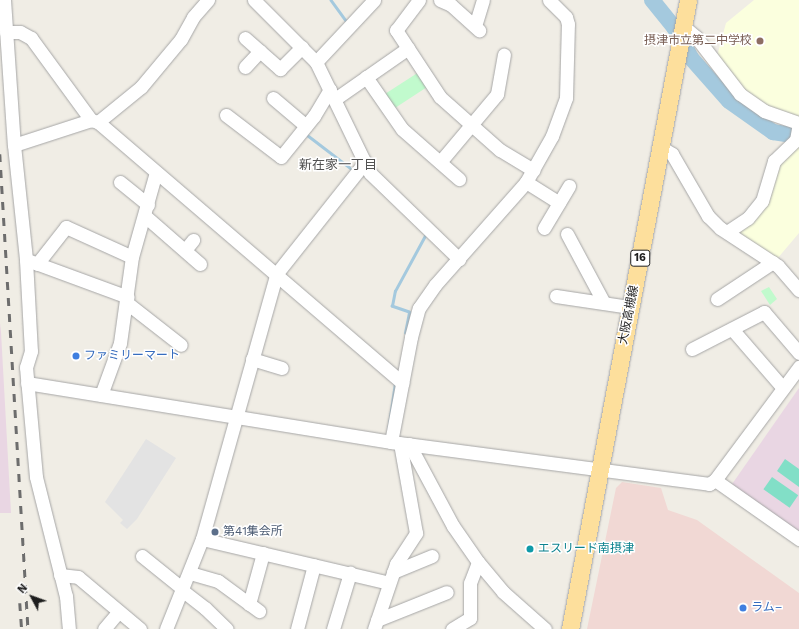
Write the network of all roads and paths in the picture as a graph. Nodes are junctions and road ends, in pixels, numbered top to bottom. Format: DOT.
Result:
graph roads {
  1 [pos="4,0"];
  2 [pos="208,0"];
  3 [pos="254,0"];
  4 [pos="374,0"];
  5 [pos="419,0"];
  6 [pos="440,0"];
  7 [pos="483,0"];
  8 [pos="549,0"];
  9 [pos="688,0"];
  10 [pos="6,32"];
  11 [pos="681,34"];
  12 [pos="244,38"];
  13 [pos="302,47"];
  14 [pos="408,48"];
  15 [pos="260,51"];
  16 [pos="504,55"];
  17 [pos="316,62"];
  18 [pos="245,67"];
  19 [pos="366,77"];
  20 [pos="333,94"];
  21 [pos="274,97"];
  22 [pos="226,115"];
  23 [pos="94,121"];
  24 [pos="799,123"];
  25 [pos="471,125"];
  26 [pos="306,126"];
  27 [pos="14,145"];
  28 [pos="660,147"];
  29 [pos="440,162"];
  30 [pos="359,169"];
  31 [pos="533,170"];
  32 [pos="156,172"];
  33 [pos="460,179"];
  34 [pos="120,182"];
  35 [pos="526,182"];
  36 [pos="569,186"];
  37 [pos="559,202"];
  38 [pos="146,210"];
  39 [pos="544,228"];
  40 [pos="727,232"];
  41 [pos="567,234"];
  42 [pos="132,257"];
  43 [pos="459,259"];
  44 [pos="31,262"];
  45 [pos="773,262"];
  46 [pos="200,264"];
  47 [pos="280,276"];
  48 [pos="799,290"];
  49 [pos="556,296"];
  50 [pos="717,299"];
  51 [pos="128,300"];
  52 [pos="604,303"];
  53 [pos="630,307"];
  54 [pos="732,329"];
  55 [pos="181,345"];
  56 [pos="692,349"];
  57 [pos="799,353"];
  58 [pos="252,359"];
  59 [pos="799,367"];
  60 [pos="282,368"];
  61 [pos="398,380"];
  62 [pos="27,383"];
  63 [pos="783,388"];
  64 [pos="101,395"];
  65 [pos="235,415"];
  66 [pos="400,443"];
  67 [pos="600,469"];
  68 [pos="715,480"];
  69 [pos="202,539"];
  70 [pos="799,539"];
  71 [pos="263,553"];
  72 [pos="142,556"];
  73 [pos="432,556"];
  74 [pos="478,562"];
  75 [pos="314,565"];
  76 [pos="190,573"];
  77 [pos="350,573"];
  78 [pos="60,575"];
  79 [pos="391,577"];
  80 [pos="183,590"];
  81 [pos="447,592"];
  82 [pos="119,611"];
  83 [pos="375,624"];
  84 [pos="168,628"];
  85 [pos="298,628"];
  86 [pos="70,629"];
  87 [pos="104,629"];
  88 [pos="140,629"];
  89 [pos="226,629"];
  90 [pos="333,629"];
  91 [pos="452,629"];
  92 [pos="545,629"];
  93 [pos="570,629"];
  1 -- 10 [label="street"];
  2 -- 23 [label="street"];
  3 -- 13 [label="street"];
  4 -- 17 [label="street"];
  5 -- 14 [label="street"];
  6 -- 7 [label="street"];
  8 -- 31 [label="street"];
  9 -- 11 [label="main road, 大阪高槻線 / 16"];
  10 -- 23 [label="street"];
  10 -- 27 [label="street"];
  11 -- 24 [label="street"];
  11 -- 28 [label="main road, 大阪高槻線 / 16"];
  12 -- 15 [label="street"];
  13 -- 15 [label="street"];
  13 -- 17 [label="street"];
  14 -- 19 [label="street"];
  14 -- 25 [label="street"];
  15 -- 18 [label="street"];
  16 -- 25 [label="street"];
  17 -- 20 [label="street"];
  19 -- 20 [label="street"];
  19 -- 29 [label="street"];
  20 -- 26 [label="street"];
  20 -- 30 [label="street"];
  21 -- 26 [label="street"];
  22 -- 26 [label="street"];
  23 -- 27 [label="street"];
  23 -- 32 [label="street"];
  24 -- 40 [label="street"];
  25 -- 29 [label="street"];
  25 -- 31 [label="street"];
  27 -- 44 [label="street"];
  28 -- 40 [label="street"];
  28 -- 53 [label="main road, 大阪高槻線 / 16"];
  29 -- 33 [label="street"];
  30 -- 43 [label="street"];
  30 -- 47 [label="street"];
  31 -- 35 [label="street"];
  32 -- 38 [label="street"];
  32 -- 47 [label="street"];
  34 -- 38 [label="street"];
  35 -- 37 [label="street"];
  35 -- 43 [label="street"];
  36 -- 37 [label="street"];
  37 -- 39 [label="street"];
  38 -- 42 [label="street"];
  38 -- 46 [label="street"];
  40 -- 45 [label="street"];
  41 -- 52 [label="street"];
  42 -- 44 [label="street"];
  42 -- 51 [label="street"];
  43 -- 61 [label="street"];
  44 -- 51 [label="street"];
  44 -- 62 [label="street"];
  45 -- 48 [label="street"];
  45 -- 50 [label="street"];
  47 -- 58 [label="street"];
  47 -- 61 [label="street"];
  49 -- 52 [label="street"];
  51 -- 55 [label="street"];
  51 -- 64 [label="street"];
  52 -- 53 [label="street"];
  53 -- 67 [label="main road, 大阪高槻線 / 16"];
  54 -- 56 [label="street"];
  54 -- 57 [label="street"];
  54 -- 63 [label="street"];
  58 -- 60 [label="street"];
  58 -- 65 [label="street"];
  59 -- 63 [label="street"];
  61 -- 66 [label="street"];
  62 -- 64 [label="street"];
  62 -- 78 [label="street"];
  63 -- 68 [label="street"];
  64 -- 65 [label="street"];
  65 -- 66 [label="street"];
  65 -- 69 [label="street"];
  66 -- 67 [label="street"];
  66 -- 74 [label="street"];
  66 -- 79 [label="street"];
  67 -- 68 [label="street"];
  67 -- 93 [label="main road, 大阪高槻線 / 16"];
  68 -- 70 [label="street"];
  69 -- 71 [label="street"];
  69 -- 76 [label="street"];
  71 -- 75 [label="street"];
  71 -- 76 [label="street"];
  72 -- 80 [label="street"];
  73 -- 79 [label="street"];
  74 -- 91 [label="street"];
  74 -- 92 [label="street"];
  75 -- 77 [label="street"];
  75 -- 85 [label="street"];
  76 -- 80 [label="street"];
  77 -- 79 [label="street"];
  77 -- 90 [label="street"];
  78 -- 82 [label="street"];
  78 -- 86 [label="street"];
  79 -- 83 [label="street"];
  80 -- 84 [label="street"];
  80 -- 89 [label="street"];
  81 -- 83 [label="street"];
  82 -- 87 [label="street"];
  82 -- 88 [label="street"];
}
